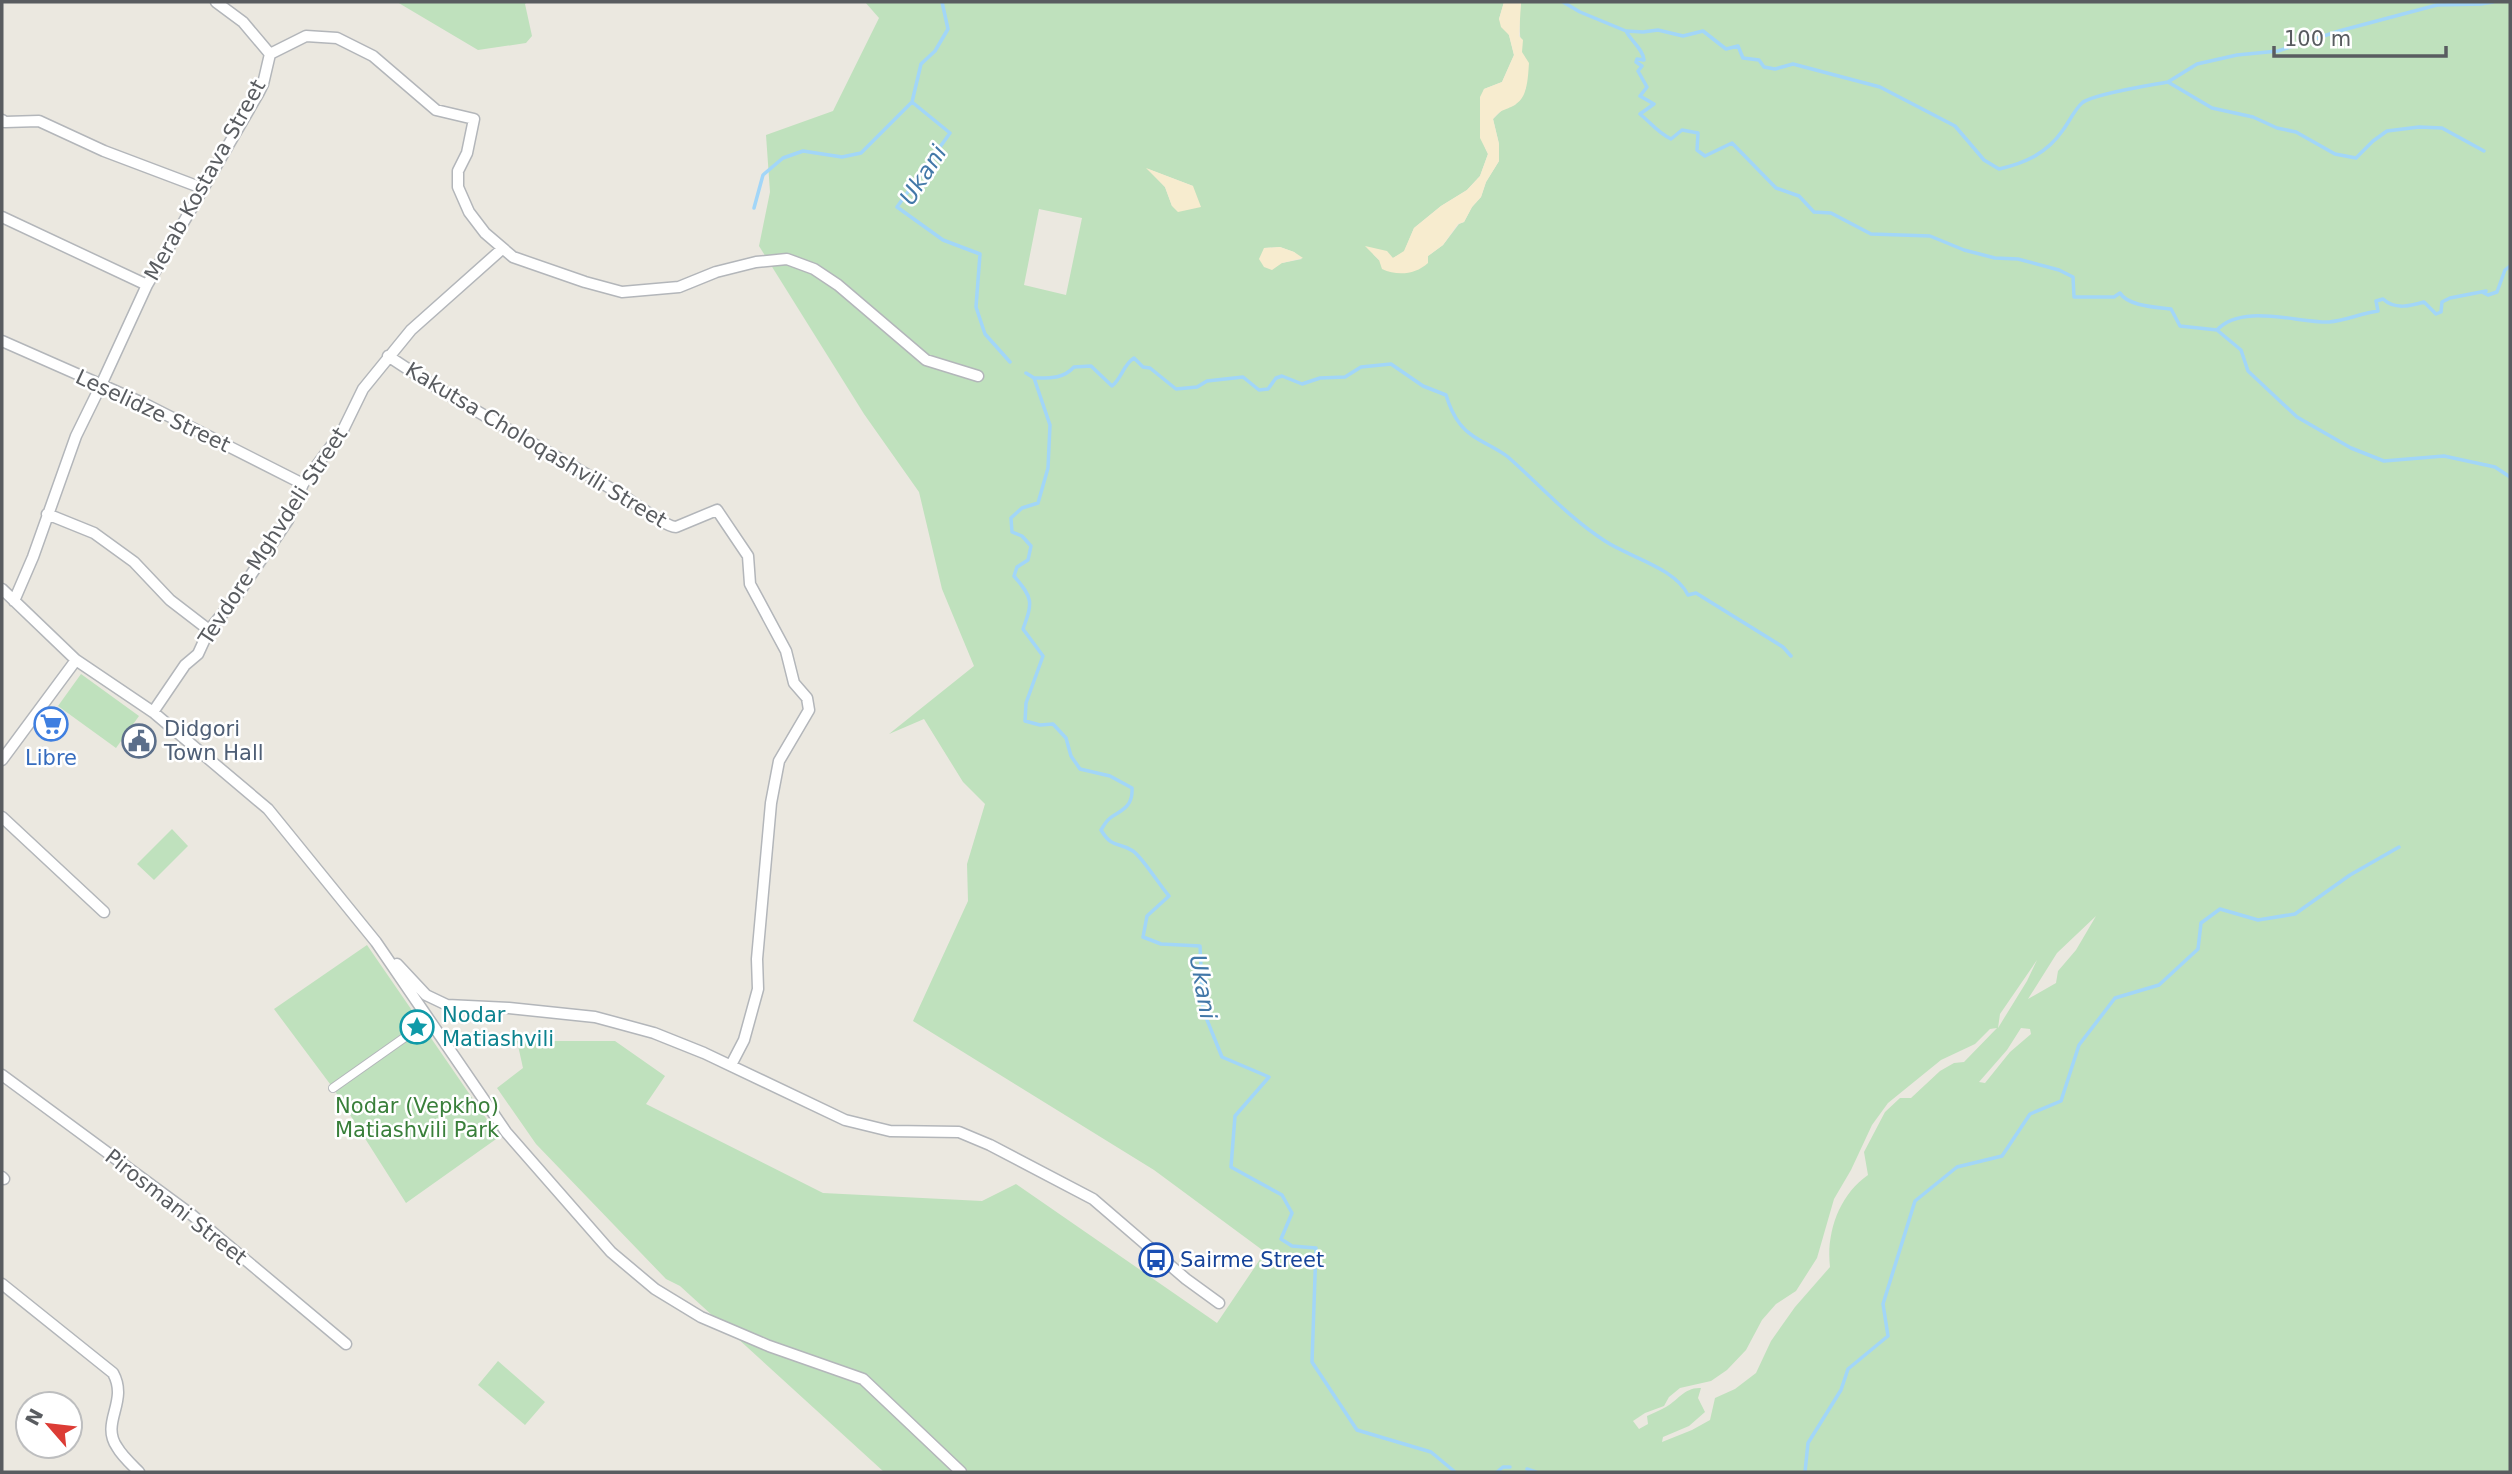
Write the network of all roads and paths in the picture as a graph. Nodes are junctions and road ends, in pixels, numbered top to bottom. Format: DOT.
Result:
graph roads {
  1 [pos="216,2"];
  2 [pos="270,54"];
  3 [pos="2,120"];
  4 [pos="202,188"];
  5 [pos="2,217"];
  6 [pos="502,249"];
  7 [pos="147,285"];
  8 [pos="2,341"];
  9 [pos="388,356"];
  10 [pos="978,376"];
  11 [pos="102,386"];
  12 [pos="303,484"];
  13 [pos="47,514"];
  14 [pos="2,589"];
  15 [pos="14,601"];
  16 [pos="209,630"];
  17 [pos="76,660"];
  18 [pos="153,712"];
  19 [pos="2,760"];
  20 [pos="2,817"];
  21 [pos="104,912"];
  22 [pos="376,942"];
  23 [pos="428,1021"];
  24 [pos="731,1065"];
  25 [pos="2,1075"];
  26 [pos="333,1088"];
  27 [pos="2,1284"];
  28 [pos="1219,1303"];
  29 [pos="346,1345"];
  30 [pos="139,1472"];
  31 [pos="961,1472"];
  1 -- 2 [label="street"];
  2 -- 4 [label="street, Merab Kostava Street"];
  2 -- 6 [label="street, Merab Kostava Street"];
  3 -- 4 [label="street"];
  4 -- 7 [label="street, Merab Kostava Street"];
  5 -- 7 [label="street"];
  6 -- 9 [label="street, Tevdore Mghvdeli Street"];
  6 -- 10 [label="street, Merab Kostava Street"];
  7 -- 11 [label="street, Merab Kostava Street"];
  8 -- 11 [label="street, Leselidze Street"];
  9 -- 12 [label="street, Tevdore Mghvdeli Street"];
  9 -- 24 [label="street, Kakutsa Choloqashvili Street"];
  11 -- 12 [label="street, Leselidze Street"];
  11 -- 13 [label="street, Merab Kostava Street"];
  12 -- 16 [label="street, Tevdore Mghvdeli Street"];
  13 -- 15 [label="street, Merab Kostava Street"];
  13 -- 16 [label="street"];
  14 -- 15 [label="street"];
  15 -- 17 [label="street"];
  16 -- 18 [label="street, Tevdore Mghvdeli Street"];
  17 -- 18 [label="street"];
  17 -- 19 [label="street"];
  18 -- 22 [label="street"];
  20 -- 21 [label="street"];
  22 -- 23 [label="street"];
  22 -- 24 [label="street"];
  23 -- 26 [label="street"];
  23 -- 31 [label="street"];
  24 -- 28 [label="street"];
  25 -- 29 [label="street, Pirosmani Street"];
  27 -- 30 [label="street"];
}
